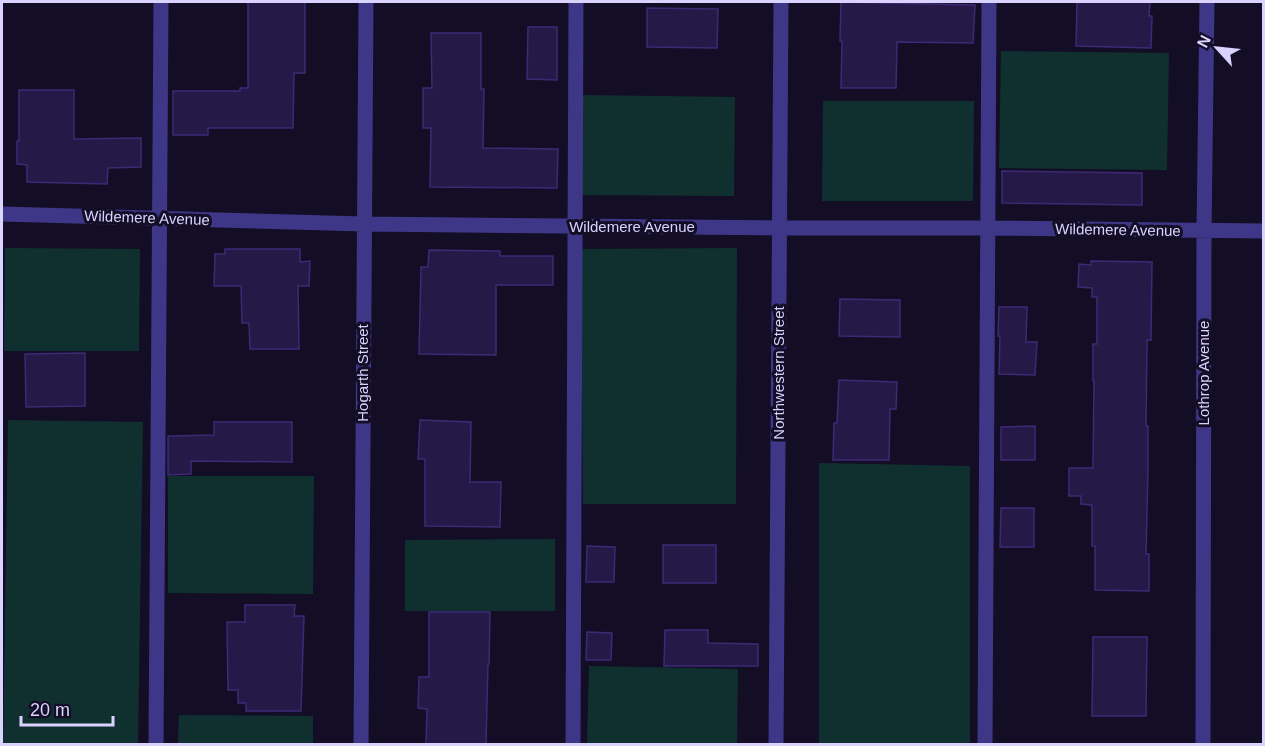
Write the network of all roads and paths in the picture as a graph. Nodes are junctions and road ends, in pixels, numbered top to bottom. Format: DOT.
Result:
graph roads {
  1 [pos="161,2"];
  2 [pos="366,2"];
  3 [pos="576,2"];
  4 [pos="781,2"];
  5 [pos="989,2"];
  6 [pos="1207,2"];
  7 [pos="2,214"];
  8 [pos="159,218"];
  9 [pos="364,224"];
  10 [pos="574,226"];
  11 [pos="780,228"];
  12 [pos="988,228"];
  13 [pos="1204,231"];
  14 [pos="1263,231"];
  15 [pos="156,744"];
  16 [pos="361,744"];
  17 [pos="573,744"];
  18 [pos="776,744"];
  19 [pos="985,744"];
  20 [pos="1203,744"];
  1 -- 8 [label="street"];
  2 -- 9 [label="street, Hogarth Street"];
  3 -- 10 [label="street"];
  4 -- 11 [label="street, Northwestern Street"];
  5 -- 12 [label="street"];
  6 -- 13 [label="street, Lothrop Avenue"];
  7 -- 8 [label="street, Wildemere Avenue"];
  8 -- 9 [label="street, Wildemere Avenue"];
  8 -- 15 [label="street"];
  9 -- 10 [label="street, Wildemere Avenue"];
  9 -- 16 [label="street, Hogarth Street"];
  10 -- 11 [label="street, Wildemere Avenue"];
  10 -- 17 [label="street"];
  11 -- 12 [label="street, Wildemere Avenue"];
  11 -- 18 [label="street, Northwestern Street"];
  12 -- 13 [label="street, Wildemere Avenue"];
  12 -- 19 [label="street"];
  13 -- 14 [label="street, Wildemere Avenue"];
  13 -- 20 [label="street, Lothrop Avenue"];
}
